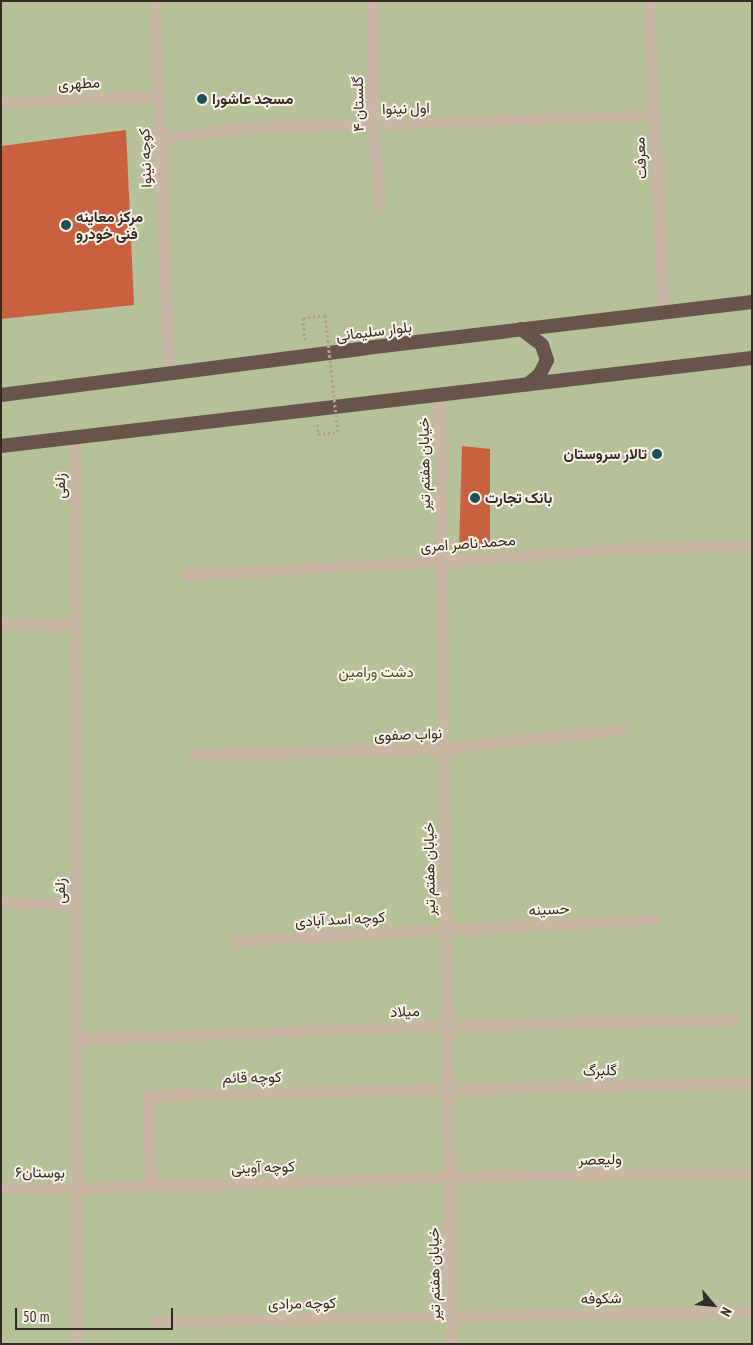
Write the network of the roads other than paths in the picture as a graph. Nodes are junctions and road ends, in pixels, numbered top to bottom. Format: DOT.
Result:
graph roads {
  1 [pos="155,1"];
  2 [pos="373,1"];
  3 [pos="649,1"];
  4 [pos="158,96"];
  5 [pos="1,103"];
  6 [pos="654,116"];
  7 [pos="374,126"];
  8 [pos="160,139"];
  9 [pos="380,205"];
  10 [pos="752,302"];
  11 [pos="664,313"];
  12 [pos="521,329"];
  13 [pos="752,358"];
  14 [pos="170,373"];
  15 [pos="528,384"];
  16 [pos="440,394"];
  17 [pos="1,395"];
  18 [pos="76,437"];
  19 [pos="1,446"];
  20 [pos="752,546"];
  21 [pos="442,562"];
  22 [pos="186,575"];
  23 [pos="1,624"];
  24 [pos="76,626"];
  25 [pos="621,730"];
  26 [pos="444,749"];
  27 [pos="194,755"];
  28 [pos="1,903"];
  29 [pos="77,905"];
  30 [pos="653,920"];
  31 [pos="446,930"];
  32 [pos="236,940"];
  33 [pos="734,1020"];
  34 [pos="448,1026"];
  35 [pos="77,1040"];
  36 [pos="752,1083"];
  37 [pos="448,1089"];
  38 [pos="752,1174"];
  39 [pos="449,1177"];
  40 [pos="151,1187"];
  41 [pos="1,1188"];
  42 [pos="77,1190"];
  43 [pos="752,1312"];
  44 [pos="451,1316"];
  45 [pos="154,1322"];
  46 [pos="77,1344"];
  47 [pos="451,1344"];
  1 -- 4 [label="street, کوچه نینوا"];
  2 -- 7 [label="street, گلستان ۴"];
  3 -- 6 [label="street, معرفت"];
  4 -- 5 [label="street, مطهری"];
  4 -- 8 [label="street, کوچه نینوا"];
  6 -- 7 [label="street, اول نینوا"];
  6 -- 11 [label="street, معرفت"];
  7 -- 8 [label="street, اول نینوا"];
  7 -- 9 [label="street, گلستان ۴"];
  8 -- 14 [label="street, کوچه نینوا"];
  10 -- 11 [label="highway, بلوار سلیمانی"];
  11 -- 12 [label="highway, بلوار سلیمانی"];
  12 -- 14 [label="highway, بلوار سلیمانی"];
  12 -- 15 [label="highway"];
  13 -- 15 [label="highway"];
  14 -- 17 [label="highway, بلوار سلیمانی"];
  15 -- 16 [label="highway"];
  16 -- 18 [label="highway"];
  16 -- 21 [label="street, خیابان هفتم تیر"];
  18 -- 19 [label="highway"];
  18 -- 24 [label="street, زلفی"];
  20 -- 21 [label="street, محمد ناصر امری"];
  21 -- 22 [label="street, محمد ناصر امری"];
  21 -- 26 [label="street, خیابان هفتم تیر"];
  23 -- 24 [label="street"];
  24 -- 29 [label="street, زلفی"];
  25 -- 26 [label="street, نواب صفوی"];
  26 -- 27 [label="street, نواب صفوی"];
  26 -- 31 [label="street, خیابان هفتم تیر"];
  28 -- 29 [label="street"];
  29 -- 35 [label="street, زلفی"];
  30 -- 31 [label="street, حسینه"];
  31 -- 32 [label="street, کوچه اسد آبادی"];
  31 -- 34 [label="street, خیابان هفتم تیر"];
  33 -- 34 [label="street, میلاد"];
  34 -- 35 [label="street, میلاد"];
  34 -- 37 [label="street, خیابان هفتم تیر"];
  35 -- 42 [label="street, زلفی"];
  36 -- 37 [label="street, گلبرگ"];
  37 -- 39 [label="street, خیابان هفتم تیر"];
  37 -- 40 [label="street, کوچه قائم"];
  38 -- 39 [label="street, ولیعصر"];
  39 -- 40 [label="street, کوچه آوینی"];
  39 -- 44 [label="street, خیابان هفتم تیر"];
  40 -- 42 [label="street, کوچه آوینی"];
  41 -- 42 [label="street, بوستان۶"];
  42 -- 46 [label="street, زلفی"];
  43 -- 44 [label="street, شکوفه"];
  44 -- 45 [label="street, کوچه مرادی"];
  44 -- 47 [label="street, خیابان هفتم تیر"];
}
